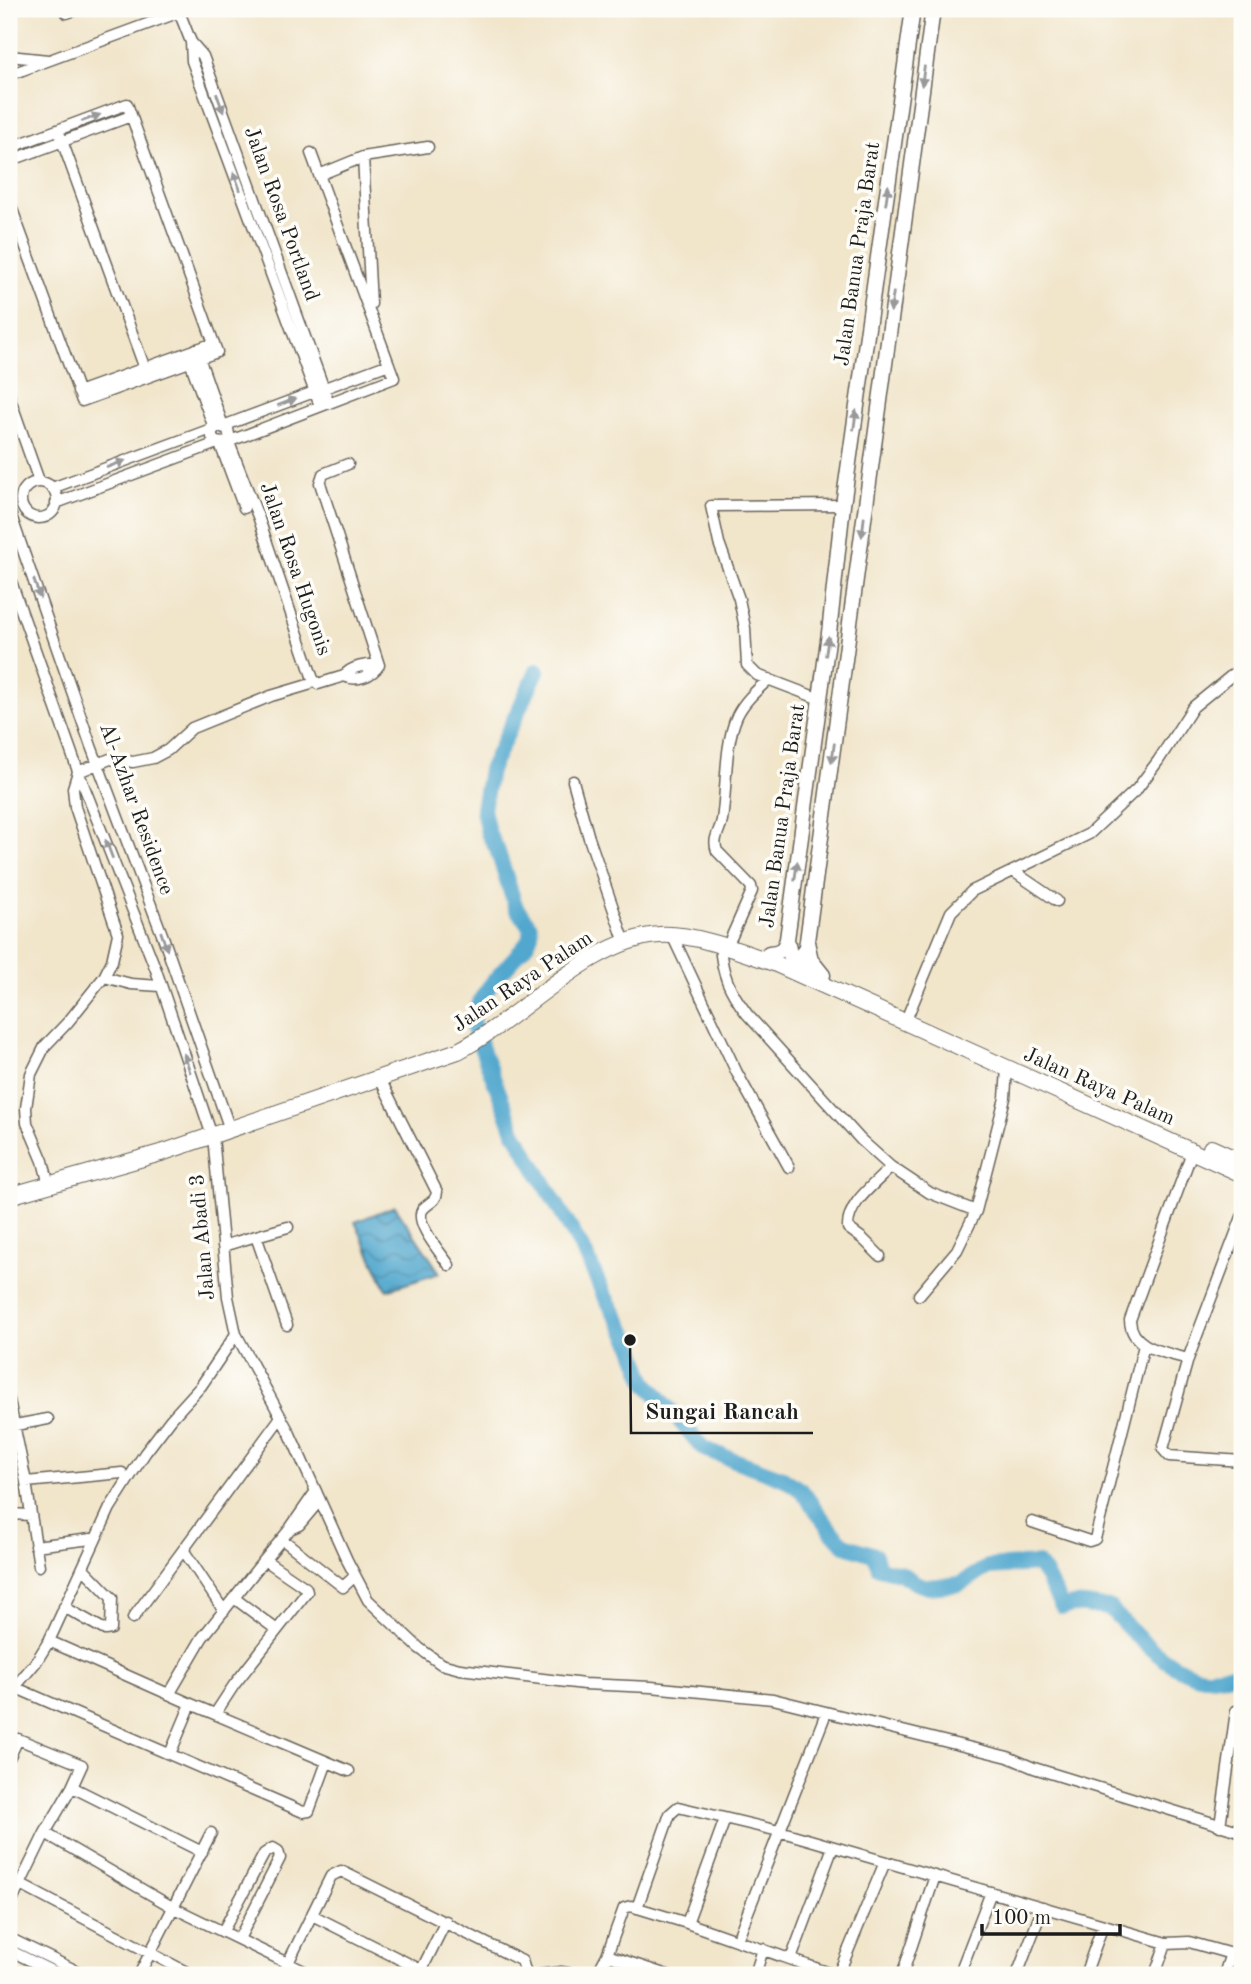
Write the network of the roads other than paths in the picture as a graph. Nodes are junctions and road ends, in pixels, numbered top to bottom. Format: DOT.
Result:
graph roads {
  1 [pos="64,9"];
  2 [pos="78,9"];
  3 [pos="913,9"];
  4 [pos="933,9"];
  5 [pos="182,10"];
  6 [pos="9,56"];
  7 [pos="53,60"];
  8 [pos="9,75"];
  9 [pos="131,116"];
  10 [pos="58,130"];
  11 [pos="62,141"];
  12 [pos="428,147"];
  13 [pos="9,148"];
  14 [pos="311,153"];
  15 [pos="363,157"];
  16 [pos="9,161"];
  17 [pos="319,175"];
  18 [pos="9,201"];
  19 [pos="371,316"];
  20 [pos="193,356"];
  21 [pos="389,364"];
  22 [pos="147,373"];
  23 [pos="319,390"];
  24 [pos="9,396"];
  25 [pos="325,404"];
  26 [pos="219,427"];
  27 [pos="224,442"];
  28 [pos="348,464"];
  29 [pos="79,478"];
  30 [pos="39,481"];
  31 [pos="52,488"];
  32 [pos="23,491"];
  33 [pos="84,492"];
  34 [pos="9,497"];
  35 [pos="56,503"];
  36 [pos="844,505"];
  37 [pos="244,508"];
  38 [pos="9,510"];
  39 [pos="34,517"];
  40 [pos="12,526"];
  41 [pos="9,576"];
  42 [pos="1242,667"];
  43 [pos="769,679"];
  44 [pos="308,685"];
  45 [pos="820,699"];
  46 [pos="91,747"];
  47 [pos="72,754"];
  48 [pos="98,762"];
  49 [pos="78,771"];
  50 [pos="573,781"];
  51 [pos="1013,871"];
  52 [pos="1057,901"];
  53 [pos="622,934"];
  54 [pos="672,935"];
  55 [pos="787,939"];
  56 [pos="807,941"];
  57 [pos="725,942"];
  58 [pos="771,958"];
  59 [pos="795,962"];
  60 [pos="104,977"];
  61 [pos="816,977"];
  62 [pos="160,986"];
  63 [pos="908,1015"];
  64 [pos="482,1032"];
  65 [pos="1007,1069"];
  66 [pos="380,1079"];
  67 [pos="297,1102"];
  68 [pos="227,1121"];
  69 [pos="1139,1122"];
  70 [pos="211,1131"];
  71 [pos="1192,1152"];
  72 [pos="1242,1162"];
  73 [pos="789,1167"];
  74 [pos="891,1167"];
  75 [pos="1242,1174"];
  76 [pos="47,1180"];
  77 [pos="9,1186"];
  78 [pos="9,1196"];
  79 [pos="976,1211"];
  80 [pos="1242,1217"];
  81 [pos="288,1227"];
  82 [pos="256,1236"];
  83 [pos="223,1246"];
  84 [pos="880,1256"];
  85 [pos="449,1265"];
  86 [pos="919,1295"];
  87 [pos="287,1325"];
  88 [pos="236,1334"];
  89 [pos="1144,1345"];
  90 [pos="1188,1359"];
  91 [pos="9,1400"];
  92 [pos="281,1417"];
  93 [pos="48,1419"];
  94 [pos="12,1426"];
  95 [pos="1242,1461"];
  96 [pos="122,1473"];
  97 [pos="26,1482"];
  98 [pos="318,1495"];
  99 [pos="9,1514"];
  100 [pos="31,1515"];
  101 [pos="1032,1522"];
  102 [pos="91,1539"];
  103 [pos="282,1539"];
  104 [pos="35,1546"];
  105 [pos="184,1551"];
  106 [pos="265,1560"];
  107 [pos="39,1566"];
  108 [pos="83,1568"];
  109 [pos="355,1576"];
  110 [pos="234,1598"];
  111 [pos="64,1607"];
  112 [pos="224,1611"];
  113 [pos="133,1618"];
  114 [pos="277,1630"];
  115 [pos="49,1641"];
  116 [pos="11,1691"];
  117 [pos="170,1693"];
  118 [pos="191,1704"];
  119 [pos="1236,1711"];
  120 [pos="826,1713"];
  121 [pos="215,1714"];
  122 [pos="170,1754"];
  123 [pos="9,1758"];
  124 [pos="327,1762"];
  125 [pos="349,1771"];
  126 [pos="72,1787"];
  127 [pos="725,1819"];
  128 [pos="1220,1826"];
  129 [pos="779,1832"];
  130 [pos="1242,1832"];
  131 [pos="45,1833"];
  132 [pos="211,1833"];
  133 [pos="833,1847"];
  134 [pos="202,1852"];
  135 [pos="885,1862"];
  136 [pos="255,1872"];
  137 [pos="935,1876"];
  138 [pos="270,1879"];
  139 [pos="20,1885"];
  140 [pos="991,1892"];
  141 [pos="9,1907"];
  142 [pos="174,1908"];
  143 [pos="236,1908"];
  144 [pos="637,1908"];
  145 [pos="1043,1908"];
  146 [pos="312,1915"];
  147 [pos="251,1916"];
  148 [pos="446,1921"];
  149 [pos="687,1923"];
  150 [pos="1103,1925"];
  151 [pos="223,1931"];
  152 [pos="9,1938"];
  153 [pos="239,1939"];
  154 [pos="737,1940"];
  155 [pos="1166,1943"];
  156 [pos="763,1949"];
  157 [pos="9,1950"];
  158 [pos="151,1953"];
  159 [pos="1230,1953"];
  160 [pos="607,1955"];
  161 [pos="1242,1957"];
  162 [pos="791,1959"];
  163 [pos="288,1963"];
  164 [pos="41,1971"];
  165 [pos="63,1971"];
  166 [pos="424,1974"];
  167 [pos="85,1975"];
  168 [pos="139,1975"];
  169 [pos="192,1975"];
  170 [pos="282,1975"];
  171 [pos="312,1975"];
  172 [pos="524,1975"];
  173 [pos="538,1975"];
  174 [pos="579,1975"];
  175 [pos="589,1975"];
  176 [pos="667,1975"];
  177 [pos="755,1975"];
  178 [pos="837,1975"];
  179 [pos="902,1975"];
  180 [pos="960,1975"];
  181 [pos="1017,1975"];
  182 [pos="1085,1975"];
  183 [pos="1155,1975"];
  184 [pos="1224,1975"];
  1 -- 2 [label="street"];
  36 -- 3 [label="street, Jalan Banua Praja Barat, one-way"];
  4 -- 56 [label="street, Jalan Banua Praja Barat, one-way"];
  5 -- 7 [label="street"];
  5 -- 23 [label="street, Jalan Rosa Portland"];
  6 -- 7 [label="street"];
  7 -- 8 [label="street"];
  10 -- 9 [label="street, one-way"];
  9 -- 11 [label="street"];
  9 -- 20 [label="street"];
  10 -- 11 [label="street"];
  10 -- 13 [label="street"];
  11 -- 16 [label="street"];
  11 -- 22 [label="street"];
  12 -- 15 [label="street"];
  14 -- 17 [label="street"];
  15 -- 17 [label="street"];
  15 -- 19 [label="street"];
  17 -- 19 [label="street"];
  18 -- 22 [label="street"];
  19 -- 21 [label="street"];
  20 -- 22 [label="street"];
  20 -- 26 [label="street"];
  21 -- 23 [label="street"];
  21 -- 25 [label="street"];
  23 -- 25 [label="street, Jalan Rosa Portland"];
  26 -- 23 [label="street, one-way"];
  24 -- 30 [label="street"];
  25 -- 27 [label="street"];
  26 -- 27 [label="street"];
  26 -- 27 [label="street"];
  29 -- 26 [label="street, one-way"];
  27 -- 28 [label="street, Jalan Rosa Hugonis"];
  27 -- 33 [label="street"];
  27 -- 37 [label="street, Jalan Rosa Hugonis"];
  29 -- 31 [label="street"];
  29 -- 33 [label="street"];
  30 -- 31 [label="street"];
  30 -- 32 [label="street"];
  31 -- 35 [label="street"];
  32 -- 34 [label="street"];
  32 -- 39 [label="street"];
  33 -- 35 [label="street"];
  35 -- 39 [label="street"];
  36 -- 43 [label="street"];
  45 -- 36 [label="street, Jalan Banua Praja Barat, one-way"];
  38 -- 40 [label="street, Al-Azhar Residence"];
  39 -- 40 [label="street"];
  40 -- 46 [label="street, Al-Azhar Residence, one-way"];
  41 -- 47 [label="street, Al-Azhar Residence"];
  42 -- 51 [label="street"];
  43 -- 45 [label="street"];
  43 -- 57 [label="street"];
  44 -- 48 [label="street"];
  55 -- 45 [label="street, Jalan Banua Praja Barat, one-way"];
  46 -- 47 [label="street"];
  46 -- 48 [label="street, Al-Azhar Residence"];
  47 -- 49 [label="street, Al-Azhar Residence"];
  48 -- 49 [label="street"];
  48 -- 68 [label="street, Al-Azhar Residence, one-way"];
  49 -- 60 [label="street"];
  62 -- 49 [label="street, Al-Azhar Residence, one-way"];
  50 -- 53 [label="street"];
  51 -- 52 [label="street"];
  51 -- 63 [label="street"];
  53 -- 57 [label="main road, Jalan Raya Palam"];
  53 -- 64 [label="main road, Jalan Raya Palam"];
  54 -- 57 [label="main road, Jalan Raya Palam"];
  54 -- 64 [label="main road, Jalan Raya Palam"];
  54 -- 73 [label="street"];
  55 -- 58 [label="street"];
  55 -- 59 [label="street, Jalan Banua Praja Barat"];
  56 -- 59 [label="street, Jalan Banua Praja Barat"];
  56 -- 61 [label="street"];
  57 -- 58 [label="main road, Jalan Raya Palam"];
  57 -- 74 [label="street"];
  58 -- 59 [label="main road, Jalan Raya Palam"];
  58 -- 61 [label="main road, Jalan Raya Palam"];
  59 -- 61 [label="main road, Jalan Raya Palam"];
  60 -- 62 [label="street"];
  60 -- 76 [label="street"];
  61 -- 63 [label="main road, Jalan Raya Palam"];
  61 -- 65 [label="main road, Jalan Raya Palam"];
  70 -- 62 [label="street, Al-Azhar Residence, one-way"];
  63 -- 69 [label="main road, Jalan Raya Palam"];
  64 -- 66 [label="main road, Jalan Raya Palam"];
  64 -- 67 [label="main road, Jalan Raya Palam"];
  65 -- 69 [label="main road, Jalan Raya Palam"];
  65 -- 79 [label="street"];
  66 -- 67 [label="main road, Jalan Raya Palam"];
  66 -- 85 [label="street"];
  67 -- 68 [label="main road, Jalan Raya Palam"];
  67 -- 70 [label="main road, Jalan Raya Palam"];
  68 -- 70 [label="main road, Jalan Raya Palam"];
  69 -- 71 [label="main road, Jalan Raya Palam"];
  69 -- 72 [label="main road, Jalan Raya Palam"];
  70 -- 76 [label="main road, Jalan Raya Palam"];
  70 -- 83 [label="street, Jalan Abadi 3"];
  71 -- 75 [label="main road, Jalan Raya Palam"];
  71 -- 89 [label="street"];
  74 -- 79 [label="street"];
  74 -- 84 [label="street"];
  76 -- 77 [label="main road, Jalan Raya Palam"];
  76 -- 78 [label="main road, Jalan Raya Palam"];
  79 -- 86 [label="street"];
  80 -- 90 [label="street"];
  81 -- 82 [label="street"];
  82 -- 83 [label="street"];
  82 -- 87 [label="street"];
  83 -- 88 [label="street, Jalan Abadi 3"];
  88 -- 92 [label="street, Jalan Abadi 3"];
  88 -- 108 [label="street"];
  89 -- 90 [label="street"];
  89 -- 101 [label="street"];
  90 -- 95 [label="street"];
  91 -- 94 [label="street"];
  92 -- 98 [label="street, Jalan Abadi 3"];
  92 -- 105 [label="street"];
  93 -- 94 [label="street"];
  94 -- 97 [label="street"];
  96 -- 97 [label="street"];
  97 -- 100 [label="street"];
  98 -- 103 [label="street"];
  98 -- 109 [label="street, Jalan Abadi 3"];
  99 -- 100 [label="street"];
  100 -- 104 [label="street"];
  102 -- 104 [label="street"];
  103 -- 106 [label="street"];
  103 -- 109 [label="street"];
  104 -- 107 [label="street"];
  105 -- 112 [label="street"];
  105 -- 113 [label="street"];
  106 -- 110 [label="street"];
  106 -- 114 [label="street"];
  108 -- 111 [label="street"];
  108 -- 111 [label="street"];
  109 -- 120 [label="street, Jalan Abadi 3"];
  110 -- 112 [label="street"];
  110 -- 114 [label="street"];
  111 -- 115 [label="street"];
  112 -- 117 [label="street"];
  114 -- 121 [label="street"];
  115 -- 116 [label="street"];
  115 -- 117 [label="street"];
  116 -- 122 [label="street"];
  117 -- 118 [label="street"];
  118 -- 121 [label="street"];
  118 -- 122 [label="street"];
  119 -- 128 [label="street"];
  120 -- 128 [label="street, Jalan Abadi 3"];
  120 -- 129 [label="street"];
  121 -- 124 [label="street"];
  122 -- 124 [label="street"];
  123 -- 126 [label="street"];
  124 -- 125 [label="street"];
  126 -- 131 [label="street"];
  126 -- 134 [label="street"];
  127 -- 129 [label="street"];
  127 -- 144 [label="street"];
  127 -- 149 [label="street"];
  128 -- 130 [label="street, Jalan Abadi 3"];
  129 -- 133 [label="street"];
  129 -- 154 [label="street"];
  131 -- 139 [label="street"];
  131 -- 142 [label="street"];
  132 -- 134 [label="street"];
  133 -- 135 [label="street"];
  133 -- 162 [label="street"];
  134 -- 142 [label="street"];
  135 -- 137 [label="street"];
  135 -- 178 [label="street"];
  136 -- 138 [label="street"];
  136 -- 138 [label="street"];
  136 -- 143 [label="street"];
  137 -- 140 [label="street"];
  137 -- 179 [label="street"];
  138 -- 147 [label="street"];
  139 -- 141 [label="street"];
  139 -- 158 [label="street"];
  140 -- 145 [label="street"];
  140 -- 180 [label="street"];
  142 -- 151 [label="street"];
  142 -- 158 [label="street"];
  143 -- 147 [label="street"];
  143 -- 151 [label="street"];
  144 -- 149 [label="street"];
  144 -- 160 [label="street"];
  145 -- 150 [label="street"];
  145 -- 181 [label="street"];
  146 -- 148 [label="street"];
  146 -- 163 [label="street"];
  146 -- 166 [label="street"];
  147 -- 153 [label="street"];
  148 -- 166 [label="street"];
  148 -- 172 [label="street"];
  149 -- 154 [label="street"];
  150 -- 155 [label="street"];
  150 -- 182 [label="street"];
  151 -- 153 [label="street"];
  152 -- 165 [label="street"];
  153 -- 163 [label="street"];
  154 -- 156 [label="street"];
  155 -- 159 [label="street"];
  155 -- 183 [label="street"];
  156 -- 162 [label="street"];
  156 -- 177 [label="street"];
  157 -- 164 [label="street"];
  158 -- 168 [label="street"];
  158 -- 169 [label="street"];
  159 -- 161 [label="street"];
  159 -- 184 [label="street"];
  160 -- 175 [label="street"];
  160 -- 176 [label="street"];
  162 -- 178 [label="street"];
  163 -- 170 [label="street"];
  163 -- 171 [label="street"];
  164 -- 165 [label="street"];
  165 -- 167 [label="street"];
  173 -- 174 [label="street"];
}
